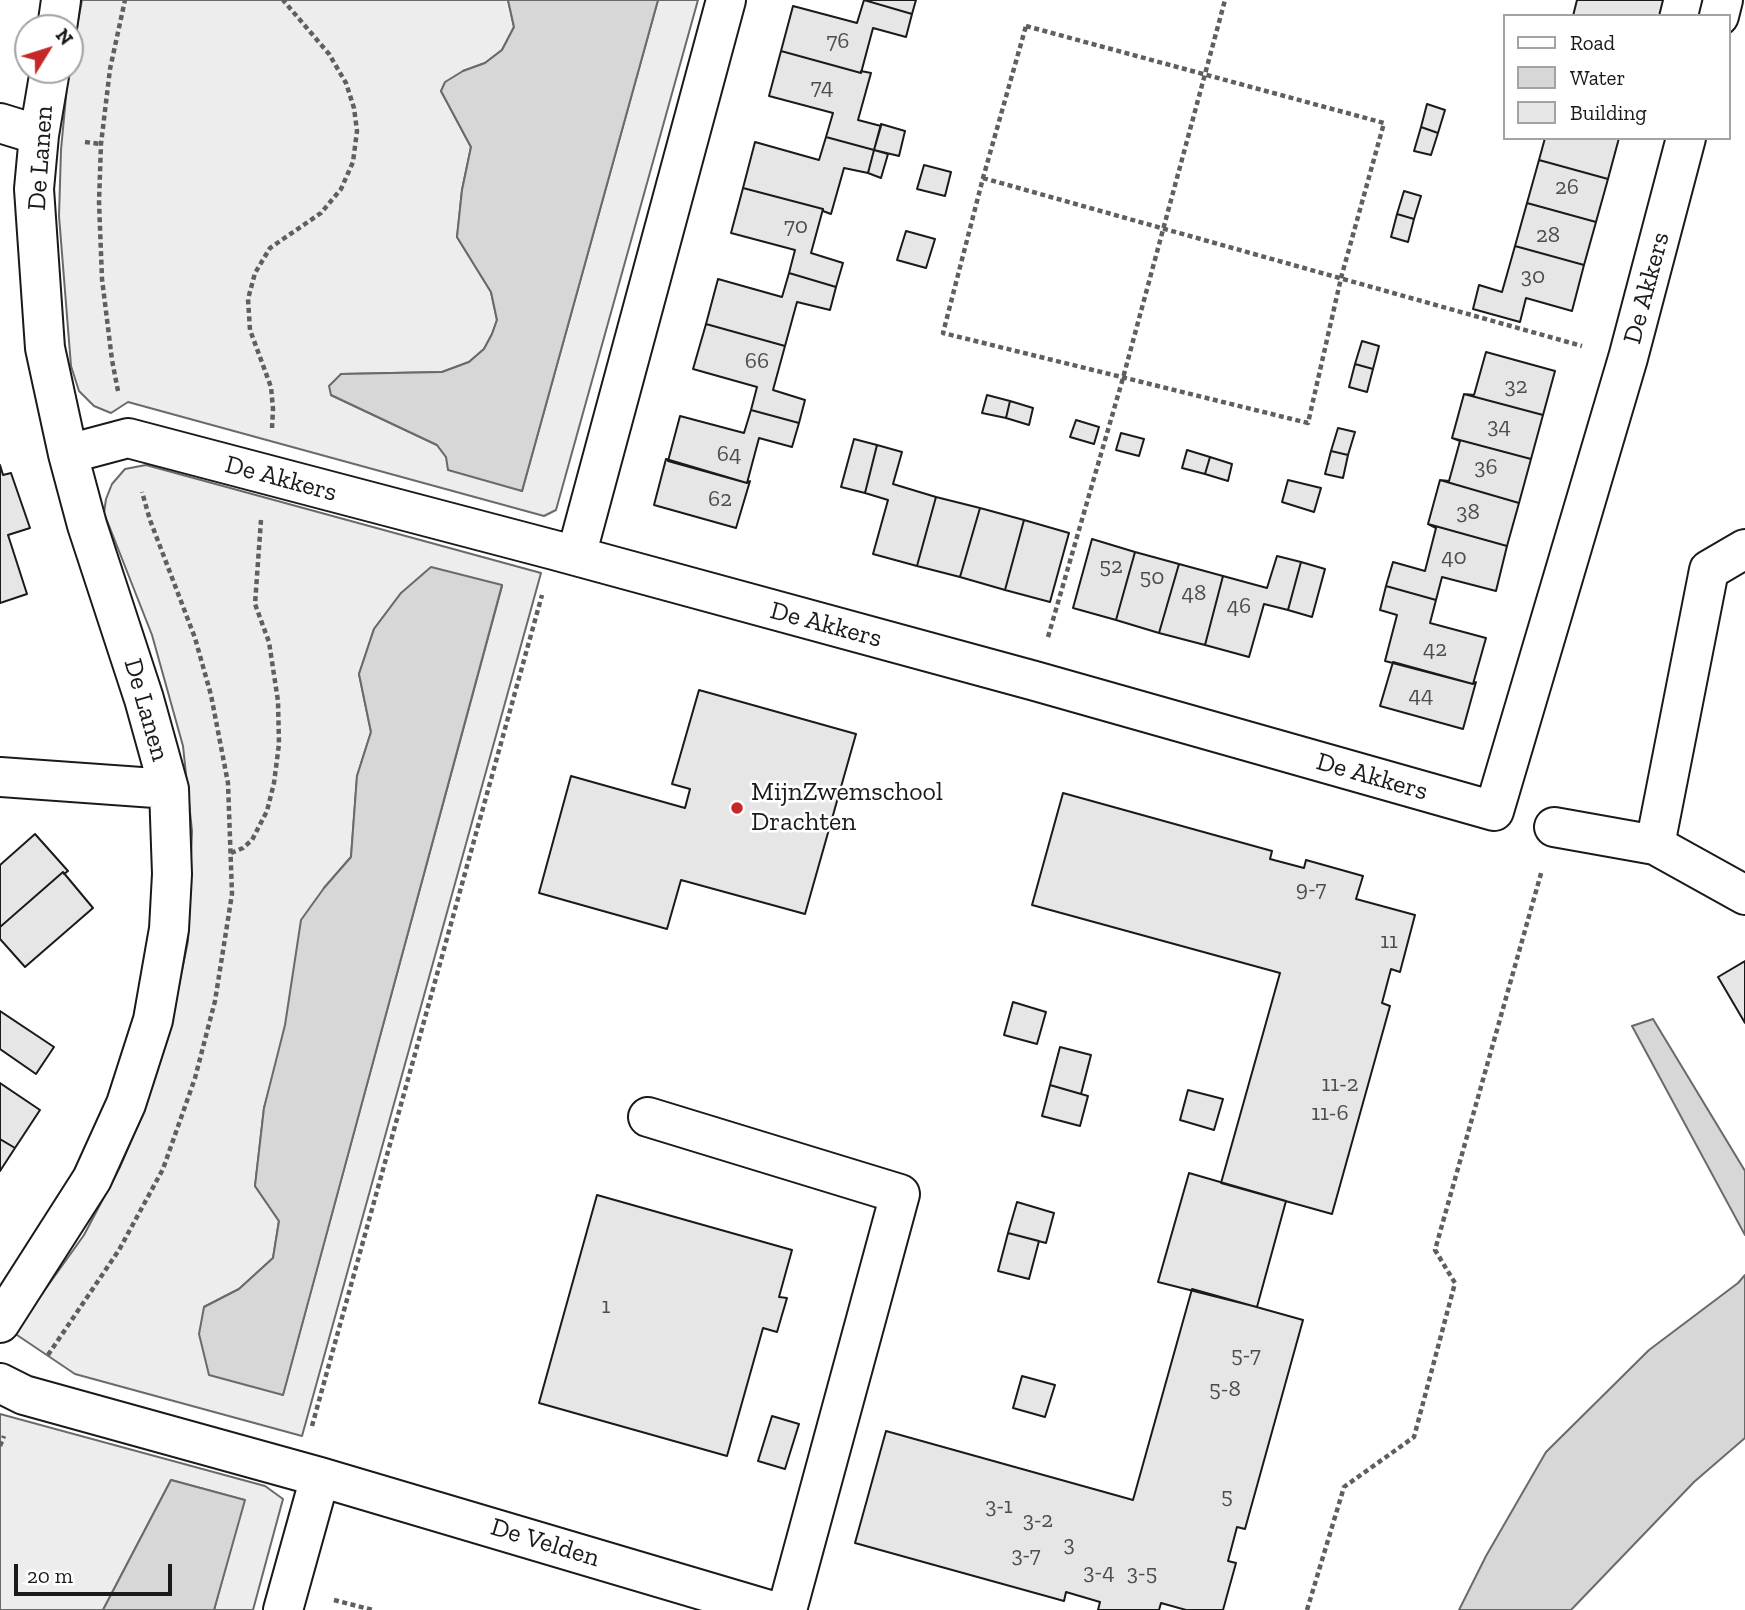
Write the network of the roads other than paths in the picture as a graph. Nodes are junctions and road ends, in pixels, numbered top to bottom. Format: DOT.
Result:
graph roads {
  1 [pos="726,0"];
  2 [pos="48,84"];
  3 [pos="0,123"];
  4 [pos="39,135"];
  5 [pos="1685,140"];
  6 [pos="68,454"];
  7 [pos="1745,550"];
  8 [pos="565,553"];
  9 [pos="0,777"];
  10 [pos="169,789"];
  11 [pos="1554,827"];
  12 [pos="1655,845"];
  13 [pos="1745,895"];
  14 [pos="648,1117"];
  15 [pos="0,1323"];
  16 [pos="0,1383"];
  17 [pos="310,1474"];
  18 [pos="283,1610"];
  19 [pos="769,1610"];
  20 [pos="787,1610"];
  1 -- 8 [label="street"];
  2 -- 4 [label="street, De Lanen"];
  3 -- 4 [label="street"];
  4 -- 6 [label="street, De Lanen"];
  5 -- 8 [label="street, De Akkers"];
  6 -- 8 [label="street, De Akkers"];
  6 -- 10 [label="street, De Lanen"];
  7 -- 12 [label="street"];
  9 -- 10 [label="street"];
  10 -- 15 [label="street, De Lanen"];
  11 -- 12 [label="street"];
  12 -- 13 [label="street"];
  14 -- 20 [label="street"];
  16 -- 17 [label="street, De Velden"];
  17 -- 18 [label="street"];
  17 -- 19 [label="street, De Velden"];
}
